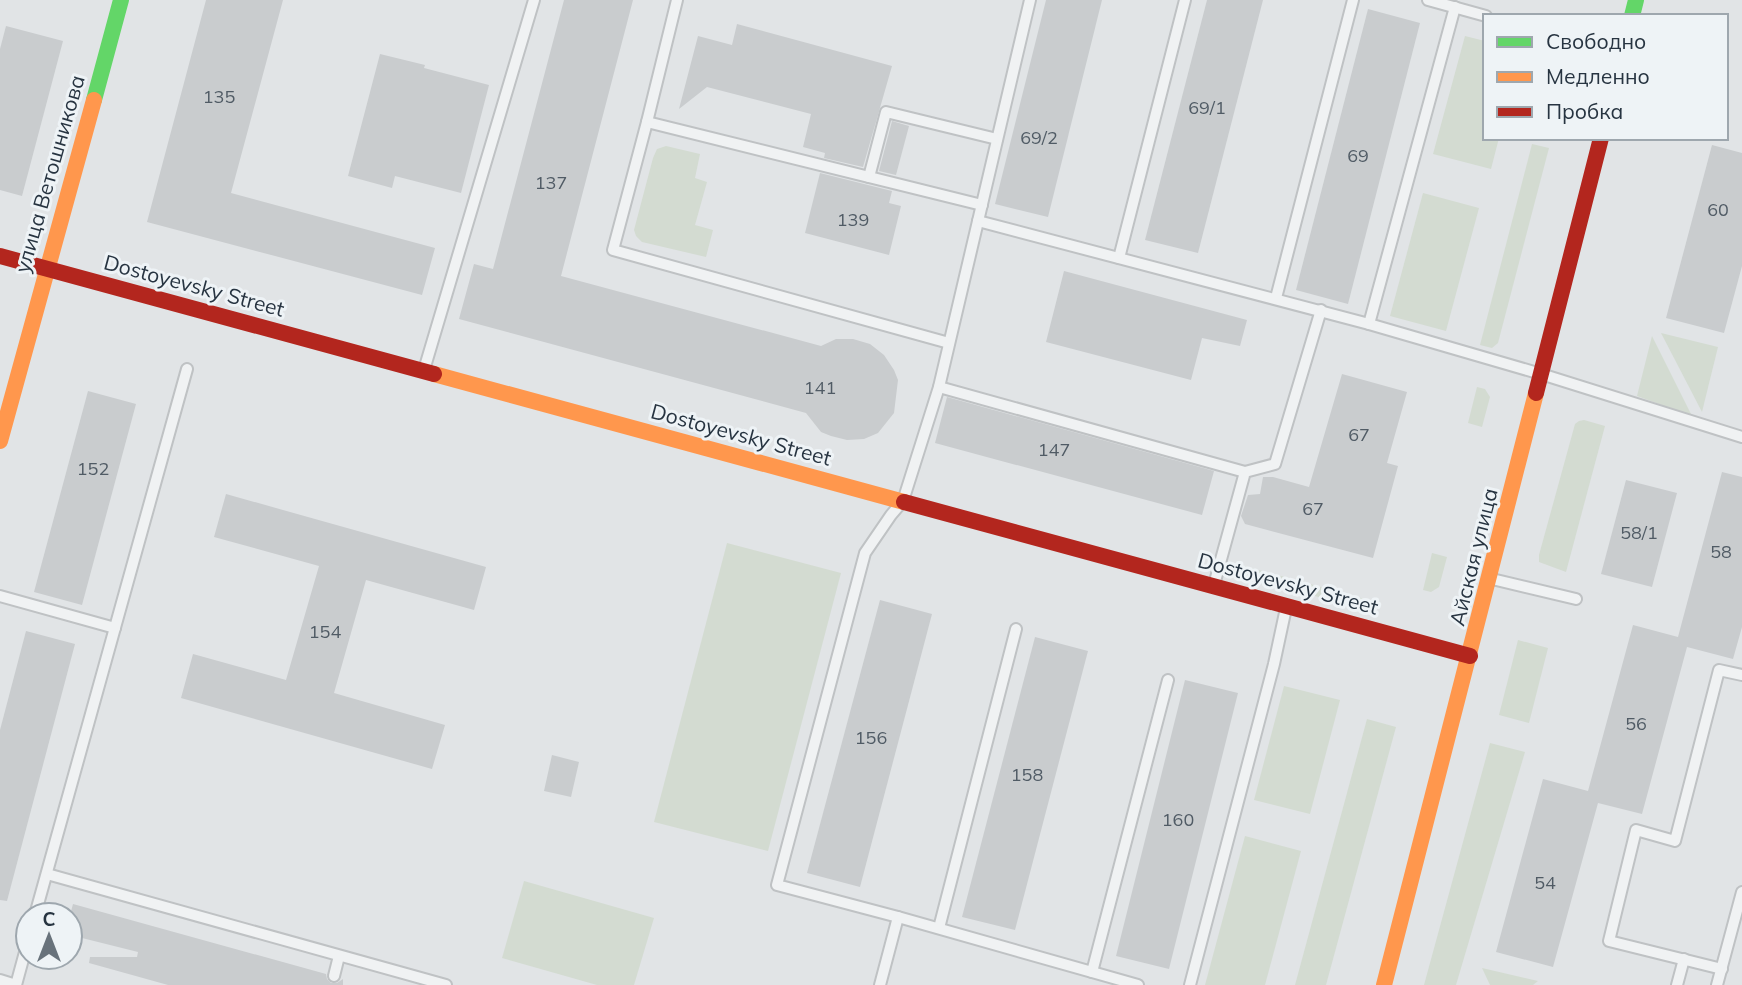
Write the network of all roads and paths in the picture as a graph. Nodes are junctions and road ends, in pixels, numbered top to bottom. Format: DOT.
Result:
graph roads {
  1 [pos="121,0"];
  2 [pos="534,0"];
  3 [pos="677,0"];
  4 [pos="1030,0"];
  5 [pos="1185,0"];
  6 [pos="1353,0"];
  7 [pos="1429,0"];
  8 [pos="1455,7"];
  9 [pos="1483,15"];
  10 [pos="648,122"];
  11 [pos="997,139"];
  12 [pos="1600,140"];
  13 [pos="869,177"];
  14 [pos="982,205"];
  15 [pos="978,221"];
  16 [pos="0,256"];
  17 [pos="1119,258"];
  18 [pos="46,268"];
  19 [pos="1276,298"];
  20 [pos="1321,310"];
  21 [pos="1369,324"];
  22 [pos="949,343"];
  23 [pos="187,369"];
  24 [pos="424,371"];
  25 [pos="1541,374"];
  26 [pos="939,387"];
  27 [pos="1742,438"];
  28 [pos="0,441"];
  29 [pos="1245,472"];
  30 [pos="903,501"];
  31 [pos="1490,578"];
  32 [pos="1214,586"];
  33 [pos="0,596"];
  34 [pos="1576,599"];
  35 [pos="1287,606"];
  36 [pos="115,628"];
  37 [pos="1016,629"];
  38 [pos="1470,656"];
  39 [pos="1742,675"];
  40 [pos="1168,680"];
  41 [pos="47,874"];
  42 [pos="1742,892"];
  43 [pos="39,901"];
  44 [pos="898,917"];
  45 [pos="939,928"];
  46 [pos="339,956"];
  47 [pos="1685,959"];
  48 [pos="1722,968"];
  49 [pos="1092,972"];
  50 [pos="334,976"];
  51 [pos="0,980"];
  52 [pos="16,985"];
  53 [pos="446,985"];
  54 [pos="880,985"];
  55 [pos="1138,985"];
  56 [pos="1190,985"];
  57 [pos="1384,985"];
  58 [pos="1677,985"];
  59 [pos="1717,985"];
  1 -- 18 [label="street, улица Ветошникова"];
  2 -- 24 [label="lane"];
  3 -- 10 [label="lane"];
  4 -- 11 [label="lane"];
  5 -- 17 [label="lane"];
  6 -- 19 [label="lane"];
  7 -- 8 [label="lane"];
  8 -- 9 [label="lane"];
  8 -- 21 [label="lane"];
  10 -- 13 [label="lane"];
  10 -- 22 [label="lane"];
  11 -- 13 [label="lane"];
  11 -- 14 [label="lane"];
  12 -- 25 [label="street, Айская улица"];
  13 -- 14 [label="lane"];
  14 -- 15 [label="lane"];
  15 -- 17 [label="lane"];
  15 -- 22 [label="lane"];
  16 -- 18 [label="street, Dostoyevsky Street"];
  17 -- 19 [label="lane"];
  18 -- 24 [label="street, Dostoyevsky Street"];
  18 -- 28 [label="street, улица Ветошникова"];
  19 -- 20 [label="lane"];
  20 -- 21 [label="lane"];
  20 -- 29 [label="lane"];
  21 -- 25 [label="lane"];
  22 -- 26 [label="lane"];
  23 -- 36 [label="lane"];
  24 -- 30 [label="street, Dostoyevsky Street"];
  25 -- 27 [label="lane"];
  25 -- 31 [label="street, Айская улица"];
  26 -- 29 [label="lane"];
  26 -- 30 [label="lane"];
  29 -- 32 [label="lane"];
  30 -- 32 [label="street, Dostoyevsky Street"];
  30 -- 44 [label="lane"];
  31 -- 34 [label="lane"];
  31 -- 38 [label="street, Айская улица"];
  32 -- 35 [label="street, Dostoyevsky Street"];
  33 -- 36 [label="lane"];
  35 -- 38 [label="street, Dostoyevsky Street"];
  35 -- 56 [label="lane"];
  36 -- 41 [label="lane"];
  37 -- 45 [label="lane"];
  38 -- 57 [label="street, Айская улица"];
  39 -- 47 [label="lane"];
  40 -- 49 [label="lane"];
  41 -- 43 [label="lane"];
  41 -- 46 [label="lane"];
  42 -- 48 [label="lane"];
  44 -- 45 [label="lane"];
  44 -- 54 [label="lane"];
  45 -- 49 [label="lane"];
  46 -- 50 [label="lane"];
  46 -- 53 [label="lane"];
  47 -- 48 [label="lane"];
  47 -- 58 [label="lane"];
  48 -- 59 [label="lane"];
  49 -- 55 [label="lane"];
  51 -- 52 [label="lane"];
}
